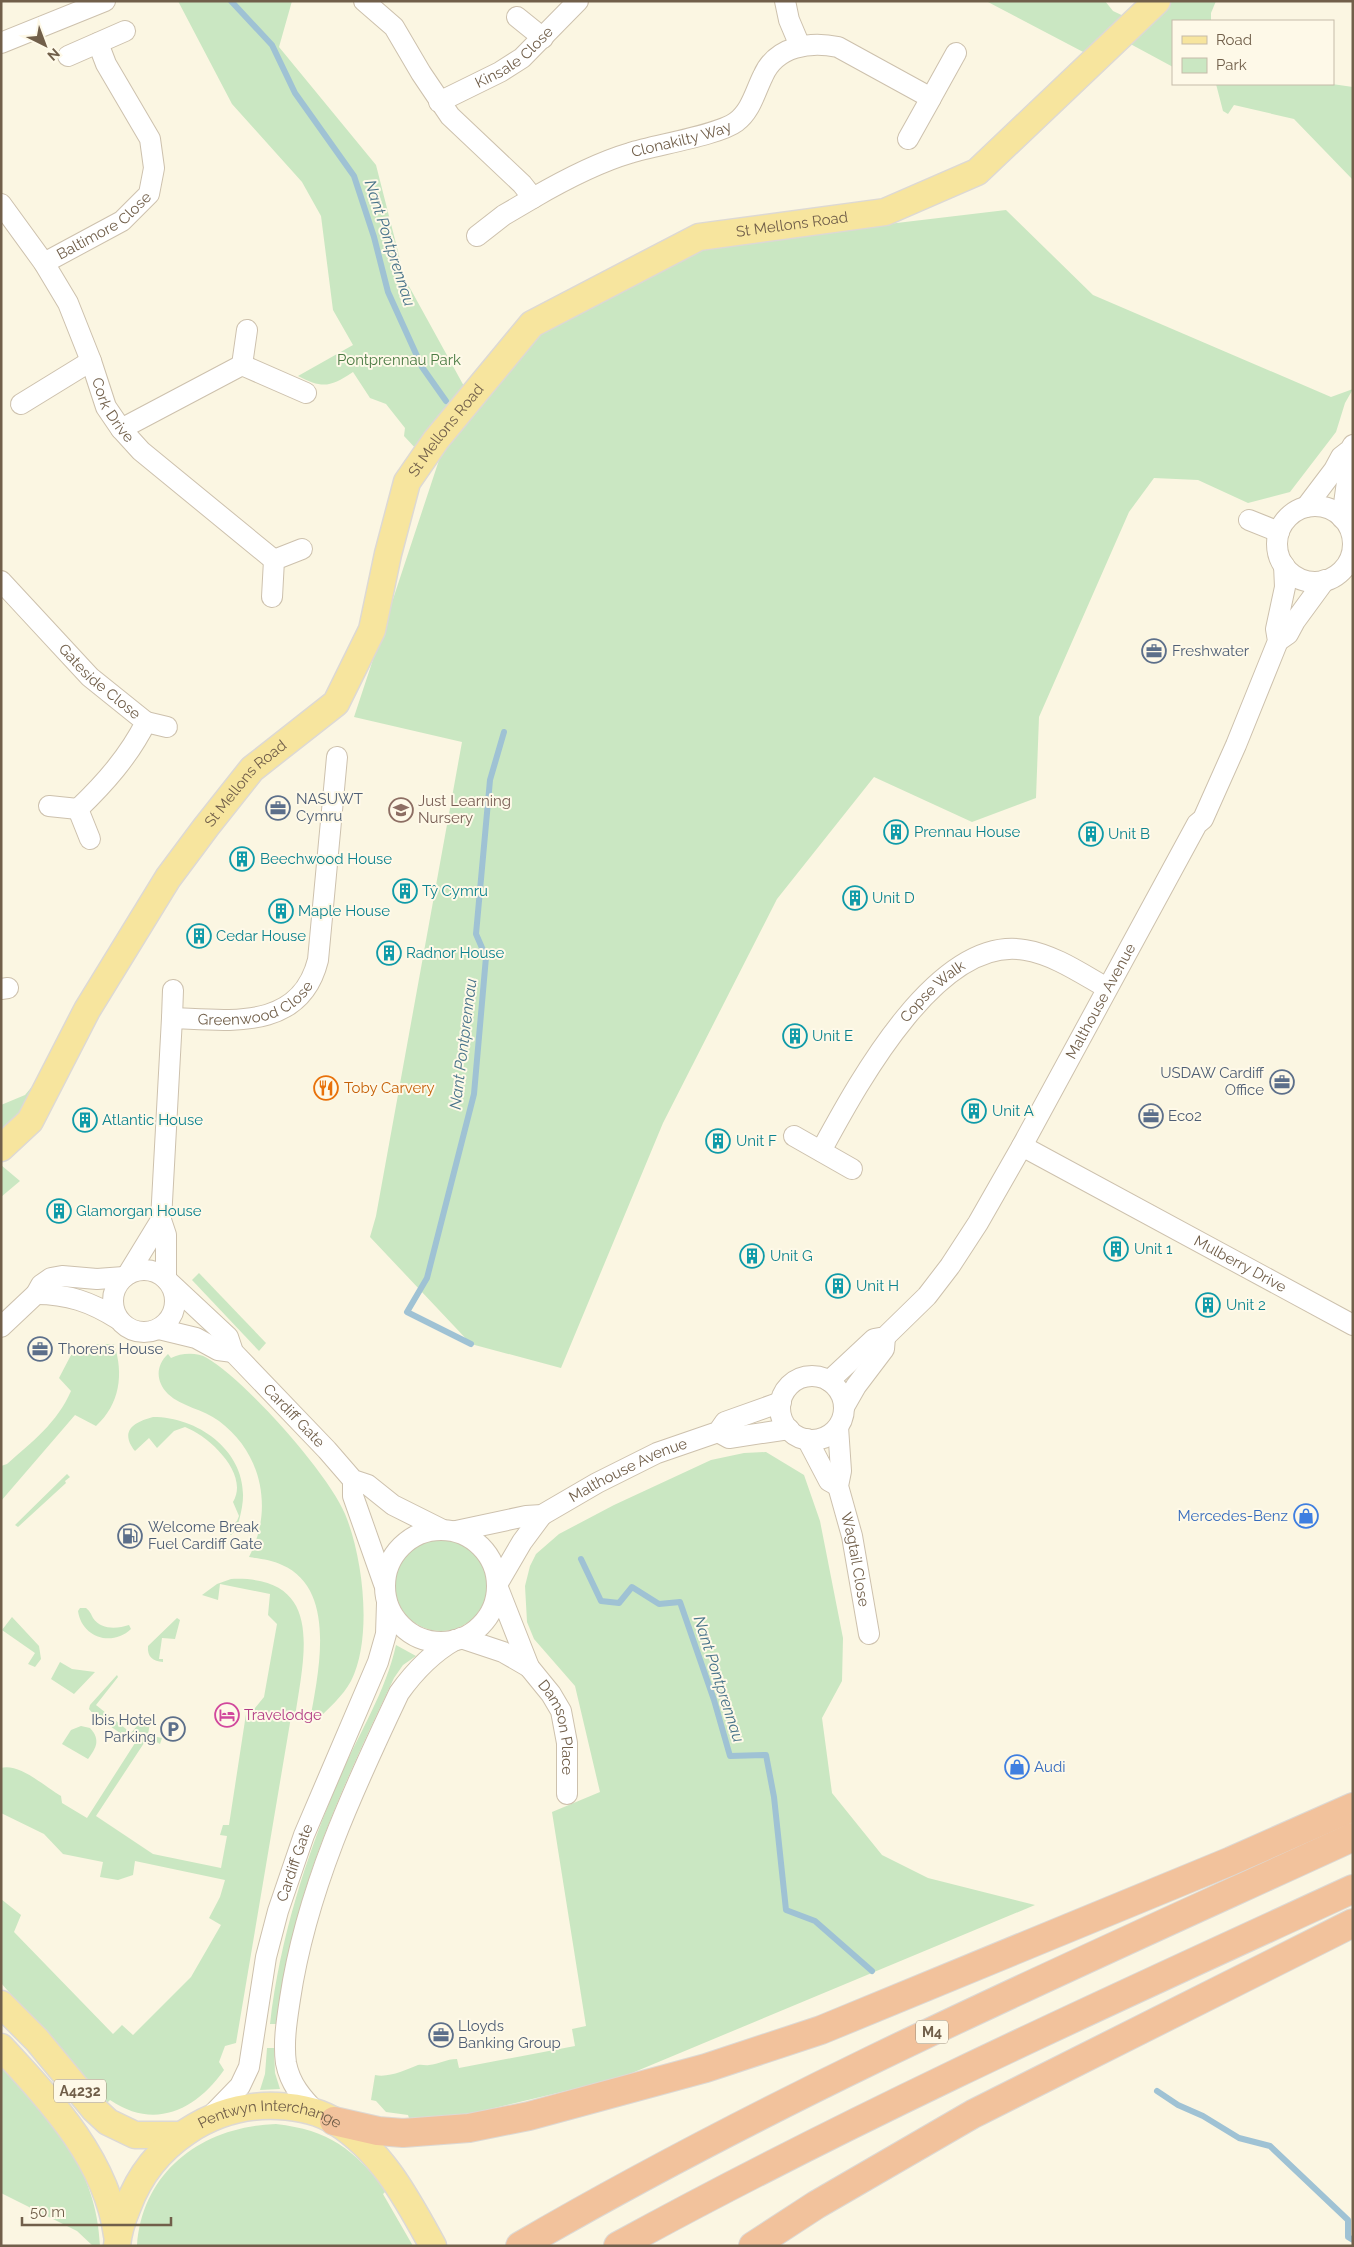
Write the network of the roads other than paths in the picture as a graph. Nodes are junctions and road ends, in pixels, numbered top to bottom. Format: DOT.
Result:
graph roads {
  1 [pos="105,1"];
  2 [pos="364,1"];
  3 [pos="578,1"];
  4 [pos="785,1"];
  5 [pos="1157,1"];
  6 [pos="516,17"];
  7 [pos="125,31"];
  8 [pos="543,38"];
  9 [pos="1,43"];
  10 [pos="98,43"];
  11 [pos="800,46"];
  12 [pos="956,53"];
  13 [pos="68,56"];
  14 [pos="930,98"];
  15 [pos="440,102"];
  16 [pos="908,139"];
  17 [pos="533,198"];
  18 [pos="4,214"];
  19 [pos="477,236"];
  20 [pos="44,264"];
  21 [pos="247,330"];
  22 [pos="91,361"];
  23 [pos="242,365"];
  24 [pos="306,393"];
  25 [pos="22,404"];
  26 [pos="121,429"];
  27 [pos="1352,454"];
  28 [pos="1306,507"];
  29 [pos="1249,520"];
  30 [pos="1349,529"];
  31 [pos="1279,532"];
  32 [pos="302,549"];
  33 [pos="274,560"];
  34 [pos="1284,565"];
  35 [pos="1348,568"];
  36 [pos="1,580"];
  37 [pos="1325,580"];
  38 [pos="272,597"];
  39 [pos="1278,642"];
  40 [pos="146,722"];
  41 [pos="167,727"];
  42 [pos="337,757"];
  43 [pos="49,806"];
  44 [pos="78,809"];
  45 [pos="90,839"];
  46 [pos="1107,988"];
  47 [pos="173,990"];
  48 [pos="172,1018"];
  49 [pos="794,1136"];
  50 [pos="1022,1146"];
  51 [pos="1,1148"];
  52 [pos="821,1151"];
  53 [pos="852,1169"];
  54 [pos="161,1220"];
  55 [pos="126,1276"];
  56 [pos="167,1280"];
  57 [pos="36,1294"];
  58 [pos="118,1319"];
  59 [pos="1353,1325"];
  60 [pos="1,1327"];
  61 [pos="158,1329"];
  62 [pos="885,1337"];
  63 [pos="233,1352"];
  64 [pos="829,1380"];
  65 [pos="781,1402"];
  66 [pos="844,1407"];
  67 [pos="838,1427"];
  68 [pos="789,1429"];
  69 [pos="718,1432"];
  70 [pos="807,1439"];
  71 [pos="353,1480"];
  72 [pos="838,1486"];
  73 [pos="542,1515"];
  74 [pos="449,1530"];
  75 [pos="498,1586"];
  76 [pos="386,1594"];
  77 [pos="870,1634"];
  78 [pos="458,1639"];
  79 [pos="529,1667"];
  80 [pos="568,1794"];
  81 [pos="1353,1807"];
  82 [pos="1353,1836"];
  83 [pos="1353,1889"];
  84 [pos="1353,1923"];
  85 [pos="1,2004"];
  86 [pos="1,2048"];
  87 [pos="326,2117"];
  88 [pos="207,2120"];
  89 [pos="180,2135"];
  90 [pos="117,2242"];
  91 [pos="433,2246"];
  92 [pos="520,2246"];
  93 [pos="618,2246"];
  94 [pos="753,2246"];
  1 -- 9 [label="street"];
  2 -- 15 [label="street"];
  3 -- 8 [label="street, Kinsale Close"];
  4 -- 11 [label="street"];
  5 -- 51 [label="main road, St Mellons Road"];
  6 -- 8 [label="street"];
  7 -- 10 [label="street"];
  8 -- 15 [label="street, Kinsale Close"];
  10 -- 13 [label="street"];
  10 -- 20 [label="street, Baltimore Close"];
  11 -- 14 [label="street, Clonakilty Way"];
  11 -- 17 [label="street, Clonakilty Way"];
  12 -- 14 [label="street"];
  14 -- 16 [label="street"];
  15 -- 17 [label="street"];
  17 -- 19 [label="street, Clonakilty Way"];
  18 -- 20 [label="street, Cork Drive"];
  20 -- 22 [label="street, Cork Drive"];
  21 -- 23 [label="street"];
  22 -- 25 [label="street"];
  22 -- 26 [label="street, Cork Drive"];
  23 -- 24 [label="street"];
  23 -- 26 [label="street"];
  26 -- 33 [label="street, Cork Drive"];
  27 -- 28 [label="street"];
  27 -- 30 [label="street"];
  28 -- 30 [label="street"];
  28 -- 31 [label="street"];
  29 -- 31 [label="street"];
  30 -- 35 [label="street"];
  31 -- 34 [label="street"];
  32 -- 33 [label="street"];
  33 -- 38 [label="street"];
  34 -- 37 [label="street"];
  34 -- 39 [label="street, Malthouse Avenue"];
  35 -- 37 [label="street"];
  36 -- 40 [label="street, Gateside Close"];
  37 -- 39 [label="street, Malthouse Avenue"];
  39 -- 46 [label="street, Malthouse Avenue"];
  40 -- 41 [label="street"];
  40 -- 44 [label="street, Gateside Close"];
  42 -- 48 [label="street, Greenwood Close"];
  43 -- 44 [label="street"];
  44 -- 45 [label="street"];
  46 -- 50 [label="street, Malthouse Avenue"];
  46 -- 52 [label="street, Copse Walk"];
  47 -- 48 [label="street"];
  48 -- 54 [label="street, Greenwood Close"];
  49 -- 52 [label="street"];
  50 -- 59 [label="street, Mulberry Drive"];
  50 -- 62 [label="street, Malthouse Avenue"];
  52 -- 53 [label="street"];
  54 -- 55 [label="street, Greenwood Close"];
  54 -- 56 [label="street, Greenwood Close"];
  55 -- 56 [label="street, Cardiff Gate"];
  55 -- 57 [label="street, Cardiff Gate"];
  55 -- 58 [label="street"];
  56 -- 61 [label="street"];
  56 -- 63 [label="street, Cardiff Gate"];
  57 -- 58 [label="street"];
  57 -- 60 [label="street, Cardiff Gate"];
  58 -- 61 [label="street"];
  61 -- 63 [label="street"];
  62 -- 64 [label="street, Malthouse Avenue"];
  62 -- 66 [label="street, Malthouse Avenue"];
  63 -- 71 [label="street, Cardiff Gate"];
  64 -- 65 [label="street"];
  64 -- 66 [label="street"];
  65 -- 68 [label="street"];
  65 -- 69 [label="street, Malthouse Avenue"];
  66 -- 67 [label="street, Malthouse Avenue"];
  67 -- 70 [label="street"];
  67 -- 72 [label="street, Wagtail Close"];
  68 -- 69 [label="street, Malthouse Avenue"];
  68 -- 70 [label="street"];
  69 -- 73 [label="street, Malthouse Avenue"];
  70 -- 72 [label="street, Wagtail Close"];
  71 -- 74 [label="street, Cardiff Gate"];
  71 -- 76 [label="street, Cardiff Gate"];
  72 -- 77 [label="street, Wagtail Close"];
  73 -- 74 [label="street, Malthouse Avenue"];
  73 -- 75 [label="street, Malthouse Avenue"];
  74 -- 75 [label="street, Cardiff Gate"];
  74 -- 76 [label="street, Cardiff Gate"];
  75 -- 78 [label="street, Cardiff Gate"];
  75 -- 79 [label="street, Damson Place"];
  76 -- 78 [label="street, Cardiff Gate"];
  76 -- 88 [label="street, Cardiff Gate"];
  78 -- 79 [label="street, Damson Place"];
  78 -- 87 [label="street, Cardiff Gate"];
  79 -- 80 [label="street, Damson Place"];
  81 -- 87 [label="highway"];
  82 -- 92 [label="highway, M4"];
  83 -- 93 [label="highway"];
  84 -- 94 [label="highway"];
  85 -- 89 [label="main road, A4232"];
  86 -- 90 [label="main road, A4232"];
  87 -- 88 [label="main road, Pentwyn Interchange / A4232"];
  87 -- 91 [label="main road, Pentwyn Interchange / A4232"];
  88 -- 89 [label="main road, Pentwyn Interchange / A4232"];
  89 -- 90 [label="main road, Pentwyn Interchange / A4232"];
}
